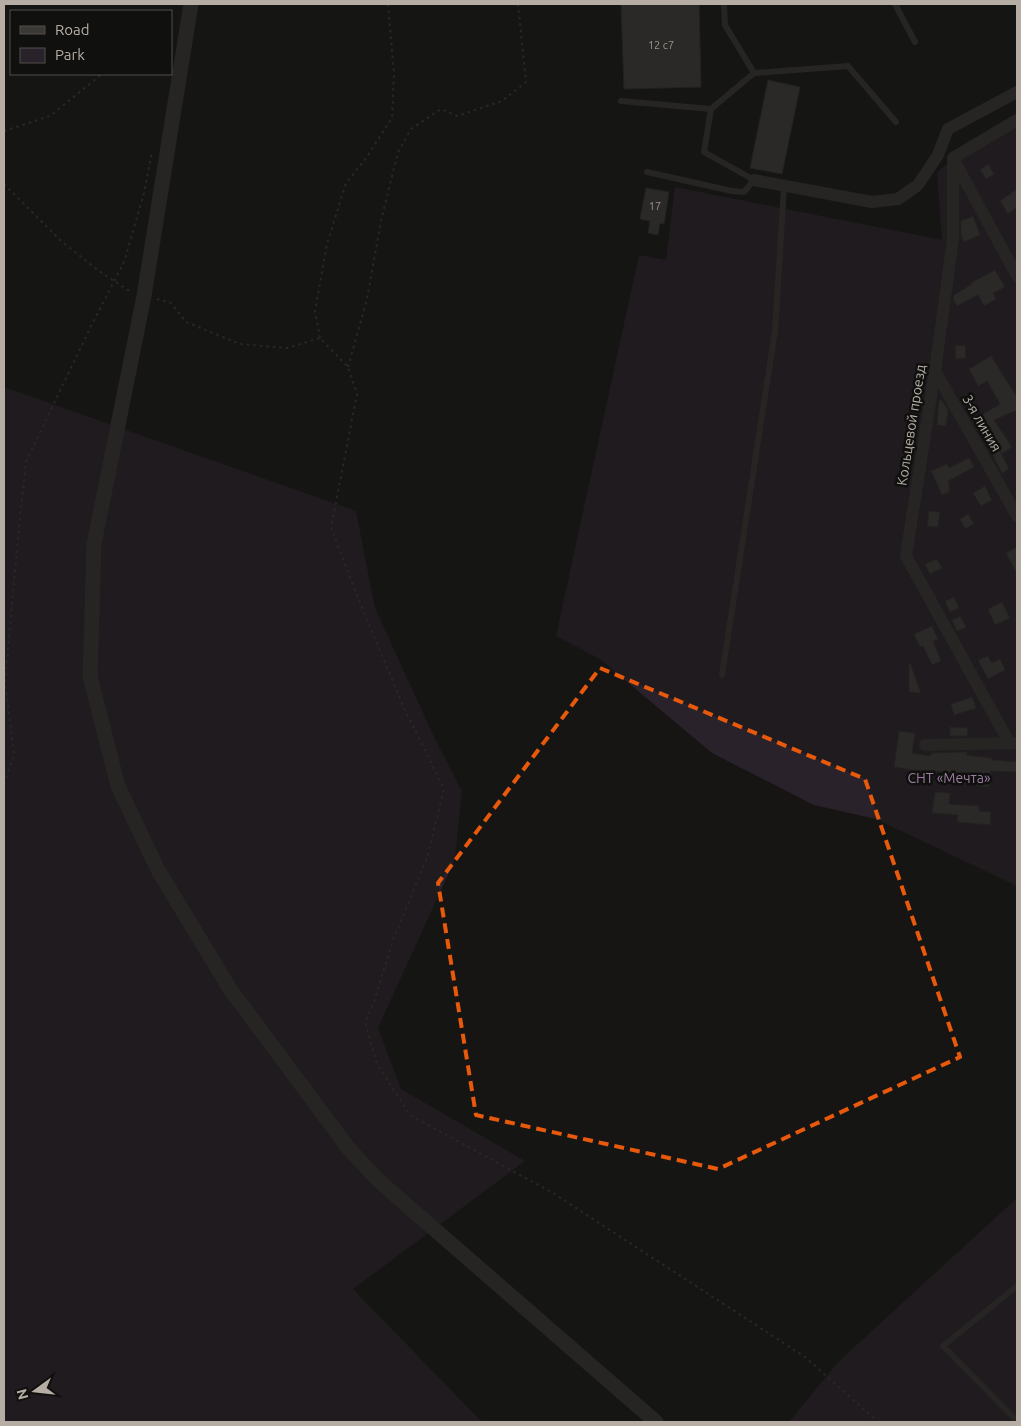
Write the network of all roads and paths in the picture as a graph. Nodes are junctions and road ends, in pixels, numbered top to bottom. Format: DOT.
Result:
graph roads {
  1 [pos="191,4"];
  2 [pos="388,4"];
  3 [pos="518,4"];
  4 [pos="724,4"];
  5 [pos="895,4"];
  6 [pos="915,42"];
  7 [pos="754,73"];
  8 [pos="101,75"];
  9 [pos="1017,92"];
  10 [pos="621,100"];
  11 [pos="711,108"];
  12 [pos="1017,120"];
  13 [pos="896,122"];
  14 [pos="4,131"];
  15 [pos="154,146"];
  16 [pos="953,158"];
  17 [pos="647,172"];
  18 [pos="754,180"];
  19 [pos="4,184"];
  20 [pos="784,186"];
  21 [pos="1017,276"];
  22 [pos="114,280"];
  23 [pos="144,296"];
  24 [pos="320,338"];
  25 [pos="348,367"];
  26 [pos="935,371"];
  27 [pos="1017,516"];
  28 [pos="722,675"];
  29 [pos="1014,743"];
  30 [pos="925,745"];
  31 [pos="4,784"];
  32 [pos="1017,1286"];
  33 [pos="1014,1414"];
  34 [pos="656,1422"];
  35 [pos="878,1422"];
  36 [pos="1017,1422"];
  1 -- 23 [label="street"];
  2 -- 24 [label="path"];
  3 -- 25 [label="path"];
  4 -- 7 [label="lane"];
  5 -- 6 [label="lane"];
  7 -- 11 [label="lane"];
  7 -- 13 [label="lane"];
  8 -- 14 [label="path"];
  9 -- 20 [label="street"];
  10 -- 11 [label="lane"];
  11 -- 18 [label="lane"];
  12 -- 16 [label="street"];
  15 -- 22 [label="path"];
  16 -- 21 [label="street"];
  16 -- 26 [label="street, Кольцевой проезд"];
  17 -- 18 [label="lane"];
  18 -- 20 [label="street"];
  19 -- 22 [label="path"];
  20 -- 28 [label="lane"];
  22 -- 23 [label="path"];
  22 -- 31 [label="path"];
  23 -- 24 [label="path"];
  23 -- 34 [label="street"];
  24 -- 25 [label="path"];
  25 -- 35 [label="path"];
  26 -- 27 [label="street, 3-я линия"];
  26 -- 29 [label="street, Кольцевой проезд"];
  29 -- 30 [label="street"];
  32 -- 33 [label="lane"];
  33 -- 36 [label="lane"];
}
